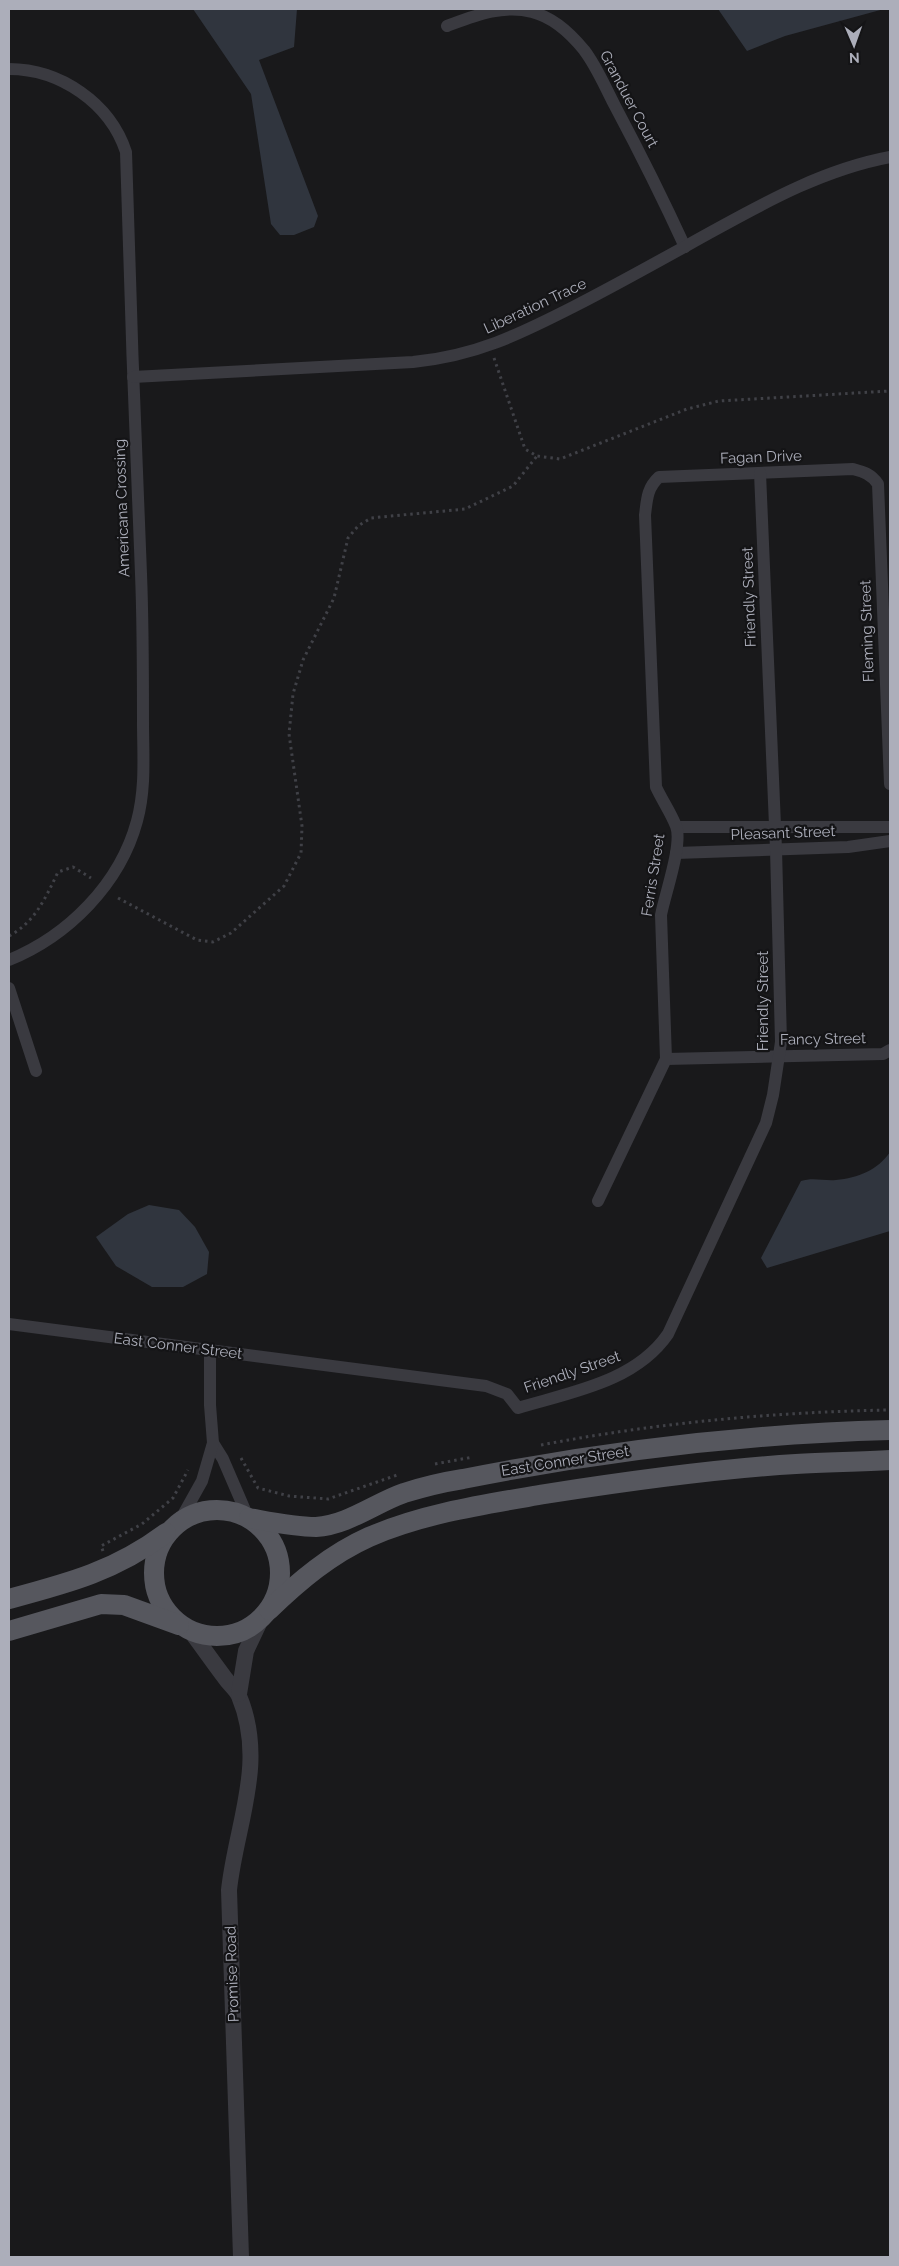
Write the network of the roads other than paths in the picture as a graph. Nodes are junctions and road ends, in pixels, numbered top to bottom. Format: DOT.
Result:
graph roads {
  1 [pos="447,26"];
  2 [pos="9,69"];
  3 [pos="890,157"];
  4 [pos="685,247"];
  5 [pos="133,378"];
  6 [pos="760,473"];
  7 [pos="873,477"];
  8 [pos="651,485"];
  9 [pos="890,784"];
  10 [pos="775,827"];
  11 [pos="890,827"];
  12 [pos="677,828"];
  13 [pos="890,841"];
  14 [pos="776,849"];
  15 [pos="676,853"];
  16 [pos="9,960"];
  17 [pos="9,988"];
  18 [pos="890,1050"];
  19 [pos="779,1056"];
  20 [pos="666,1060"];
  21 [pos="36,1071"];
  22 [pos="598,1201"];
  23 [pos="9,1324"];
  24 [pos="210,1349"];
  25 [pos="518,1408"];
  26 [pos="890,1430"];
  27 [pos="213,1443"];
  28 [pos="890,1460"];
  29 [pos="248,1518"];
  30 [pos="176,1525"];
  31 [pos="9,1599"];
  32 [pos="266,1613"];
  33 [pos="186,1628"];
  34 [pos="9,1631"];
  35 [pos="239,1694"];
  36 [pos="242,2257"];
  1 -- 4 [label="street, Granduer Court"];
  2 -- 5 [label="street, Americana Crossing"];
  3 -- 4 [label="street, Liberation Trace"];
  4 -- 5 [label="street, Liberation Trace"];
  5 -- 16 [label="street, Americana Crossing"];
  6 -- 7 [label="street, Fagan Drive"];
  6 -- 8 [label="street, Fagan Drive"];
  6 -- 10 [label="street, Friendly Street"];
  7 -- 9 [label="street, Fleming Street"];
  8 -- 12 [label="street, Ferris Street"];
  10 -- 11 [label="street, Pleasant Street"];
  10 -- 12 [label="street, Pleasant Street"];
  10 -- 14 [label="street, Friendly Street"];
  12 -- 15 [label="street, Ferris Street"];
  13 -- 14 [label="street, Pleasant Street"];
  14 -- 15 [label="street, Pleasant Street"];
  14 -- 19 [label="street, Friendly Street"];
  15 -- 20 [label="street, Ferris Street"];
  17 -- 21 [label="street"];
  18 -- 19 [label="street, Fancy Street"];
  19 -- 20 [label="street, Fancy Street"];
  19 -- 25 [label="street, Friendly Street"];
  20 -- 22 [label="street, Ferris Street"];
  23 -- 24 [label="street, East Conner Street"];
  24 -- 25 [label="street, East Conner Street"];
  24 -- 27 [label="street"];
  26 -- 29 [label="main road, East Conner Street"];
  27 -- 29 [label="street"];
  27 -- 30 [label="street"];
  28 -- 32 [label="main road, East Conner Street"];
  29 -- 30 [label="main road"];
  29 -- 32 [label="main road"];
  30 -- 31 [label="main road"];
  30 -- 33 [label="main road"];
  32 -- 33 [label="main road"];
  32 -- 35 [label="street, Promise Road"];
  33 -- 34 [label="main road"];
  33 -- 35 [label="street, Promise Road"];
  35 -- 36 [label="street, Promise Road"];
}
